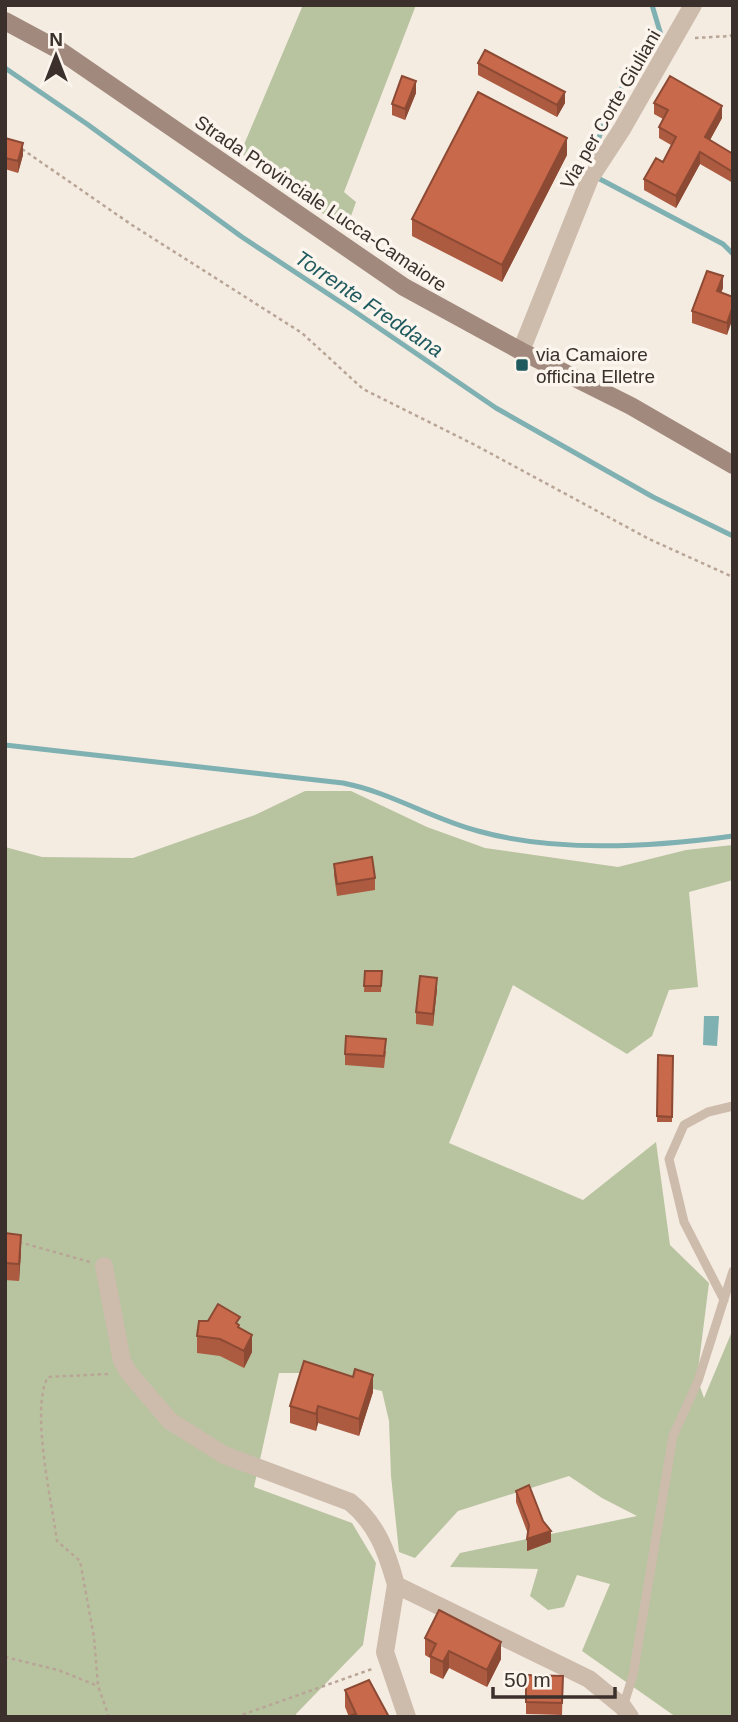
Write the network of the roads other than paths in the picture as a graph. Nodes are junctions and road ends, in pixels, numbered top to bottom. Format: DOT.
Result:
graph roads {
  1 [pos="693,5"];
  2 [pos="5,21"];
  3 [pos="521,351"];
  4 [pos="733,465"];
  5 [pos="733,1106"];
  6 [pos="104,1266"];
  7 [pos="733,1271"];
  8 [pos="724,1300"];
  9 [pos="396,1585"];
  10 [pos="626,1712"];
  11 [pos="407,1717"];
  1 -- 3 [label="street, Via per Corte Giuliani"];
  2 -- 3 [label="main road, Strada Provinciale Lucca-Camaiore"];
  3 -- 4 [label="main road, Strada Provinciale Lucca-Camaiore"];
  5 -- 8 [label="lane"];
  6 -- 9 [label="street"];
  7 -- 8 [label="lane"];
  8 -- 10 [label="lane"];
  9 -- 10 [label="street"];
  9 -- 11 [label="street"];
}
